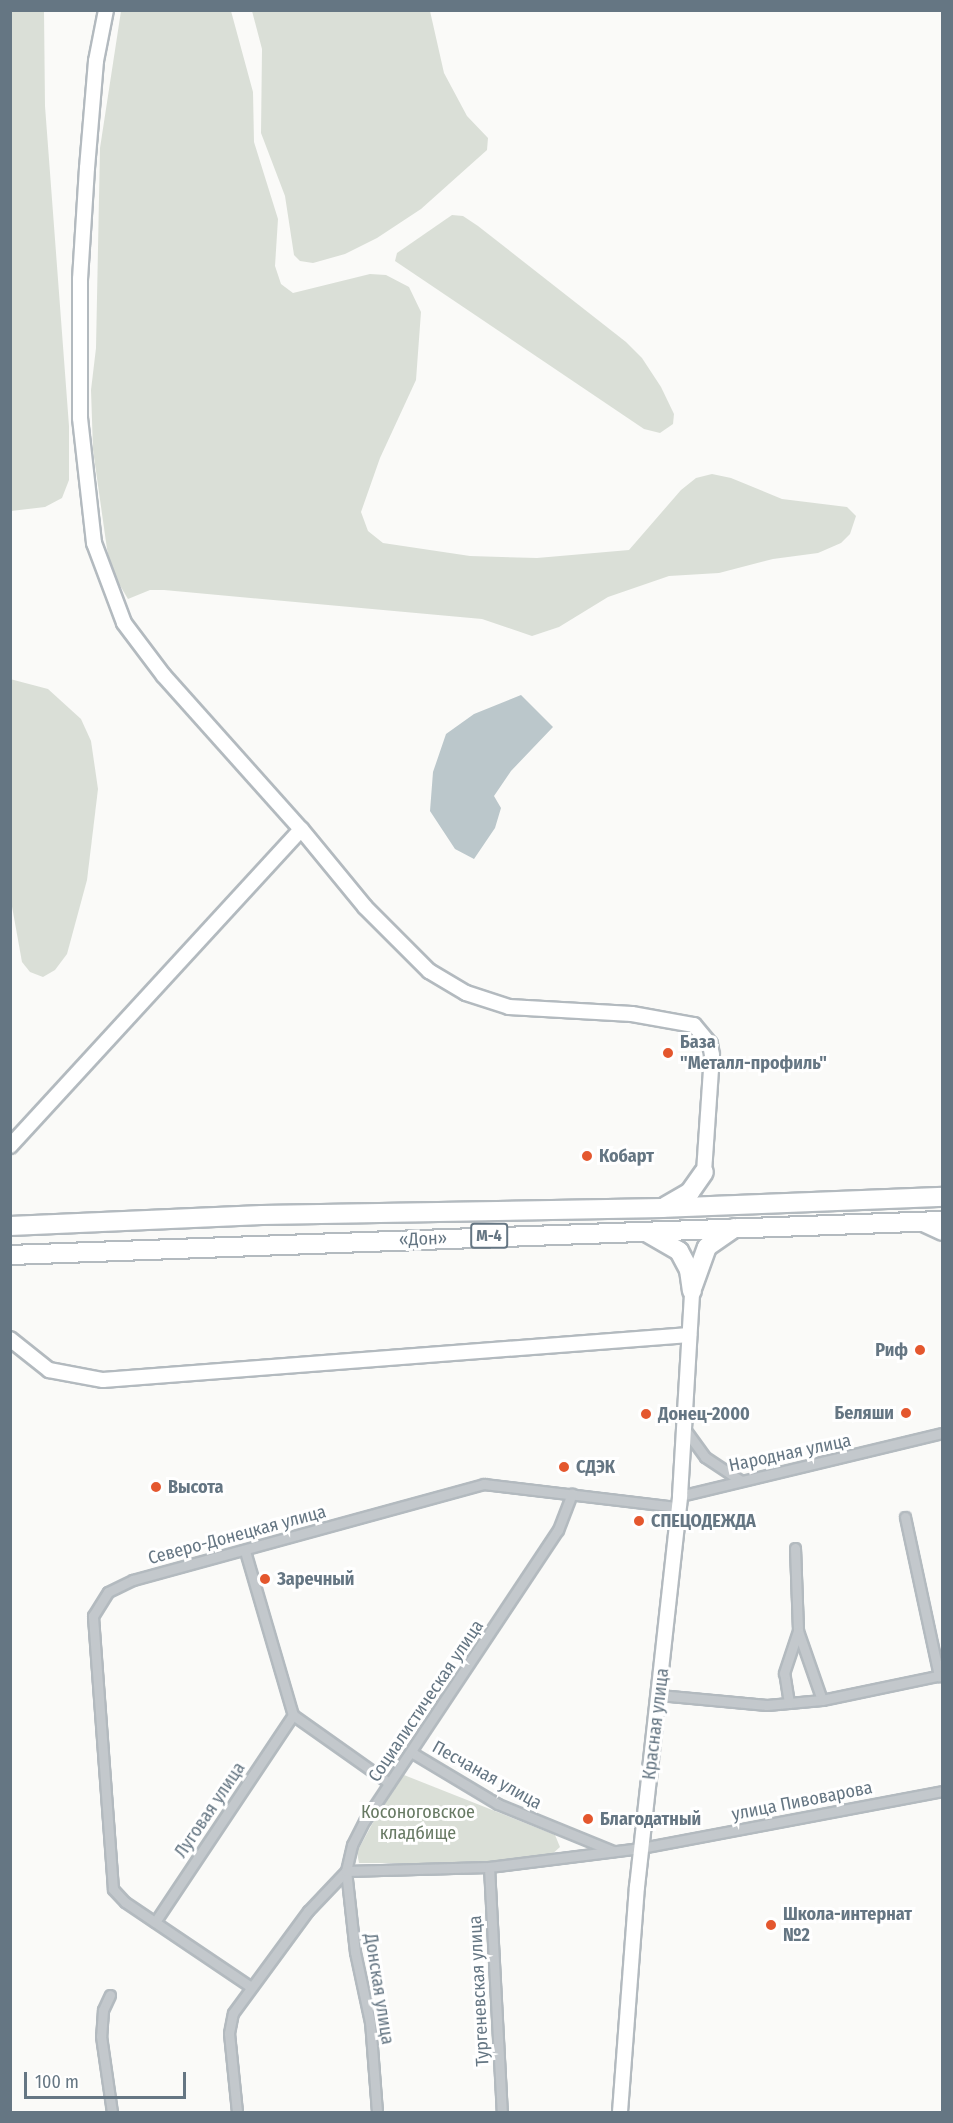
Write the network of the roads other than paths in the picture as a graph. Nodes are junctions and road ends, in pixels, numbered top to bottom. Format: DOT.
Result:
graph roads {
  1 [pos="106,10"];
  2 [pos="301,829"];
  3 [pos="10,1146"];
  4 [pos="704,1172"];
  5 [pos="942,1197"];
  6 [pos="736,1204"];
  7 [pos="663,1208"];
  8 [pos="942,1221"];
  9 [pos="920,1222"];
  10 [pos="10,1226"];
  11 [pos="734,1228"];
  12 [pos="642,1230"];
  13 [pos="942,1233"];
  14 [pos="10,1255"];
  15 [pos="692,1291"];
  16 [pos="689,1335"];
  17 [pos="10,1339"];
  18 [pos="683,1426"];
  19 [pos="942,1433"];
  20 [pos="741,1481"];
  21 [pos="572,1494"];
  22 [pos="679,1501"];
  23 [pos="904,1517"];
  24 [pos="795,1548"];
  25 [pos="245,1551"];
  26 [pos="798,1631"];
  27 [pos="941,1675"];
  28 [pos="660,1695"];
  29 [pos="822,1700"];
  30 [pos="789,1703"];
  31 [pos="293,1715"];
  32 [pos="411,1752"];
  33 [pos="389,1783"];
  34 [pos="942,1791"];
  35 [pos="641,1848"];
  36 [pos="615,1852"];
  37 [pos="489,1867"];
  38 [pos="346,1871"];
  39 [pos="155,1922"];
  40 [pos="251,1987"];
  41 [pos="110,1995"];
  42 [pos="112,2112"];
  43 [pos="237,2112"];
  44 [pos="378,2112"];
  45 [pos="502,2112"];
  46 [pos="620,2112"];
  1 -- 2 [label="main road"];
  2 -- 3 [label="main road"];
  2 -- 4 [label="main road"];
  4 -- 6 [label="highway"];
  4 -- 7 [label="highway"];
  5 -- 6 [label="highway, «Дон» / М-4"];
  6 -- 7 [label="highway, «Дон» / М-4"];
  7 -- 10 [label="highway, «Дон» / М-4"];
  8 -- 9 [label="highway, «Дон» / М-4"];
  9 -- 11 [label="highway, «Дон» / М-4"];
  9 -- 13 [label="main road"];
  11 -- 12 [label="highway, «Дон» / М-4"];
  11 -- 15 [label="highway"];
  12 -- 14 [label="highway, «Дон» / М-4"];
  12 -- 15 [label="highway"];
  15 -- 16 [label="main road, Красная улица"];
  16 -- 17 [label="main road"];
  16 -- 18 [label="main road, Красная улица"];
  18 -- 20 [label="street"];
  18 -- 22 [label="main road, Красная улица"];
  19 -- 20 [label="street, Народная улица"];
  20 -- 22 [label="street, Народная улица"];
  21 -- 22 [label="street, Северо-Донецкая улица"];
  21 -- 25 [label="street, Северо-Донецкая улица"];
  21 -- 32 [label="street, Социалистическая улица"];
  22 -- 28 [label="main road, Красная улица"];
  23 -- 27 [label="street"];
  24 -- 26 [label="street"];
  25 -- 31 [label="street"];
  25 -- 39 [label="street, Северо-Донецкая улица"];
  26 -- 29 [label="street"];
  26 -- 30 [label="street"];
  27 -- 29 [label="street"];
  28 -- 30 [label="street"];
  28 -- 35 [label="main road, Красная улица"];
  29 -- 30 [label="street"];
  31 -- 33 [label="street"];
  31 -- 39 [label="street, Луговая улица"];
  32 -- 33 [label="street, Социалистическая улица"];
  32 -- 36 [label="street, Песчаная улица"];
  33 -- 38 [label="street, Социалистическая улица"];
  34 -- 35 [label="street, улица Пивоварова"];
  35 -- 36 [label="street, улица Пивоварова"];
  35 -- 46 [label="main road, Красная улица"];
  36 -- 37 [label="street, улица Пивоварова"];
  37 -- 38 [label="street, улица Пивоварова"];
  37 -- 45 [label="street, Тургеневская улица"];
  38 -- 40 [label="street, Социалистическая улица"];
  38 -- 44 [label="street, Донская улица"];
  39 -- 40 [label="street"];
  40 -- 43 [label="street, Социалистическая улица"];
  41 -- 42 [label="street"];
}
